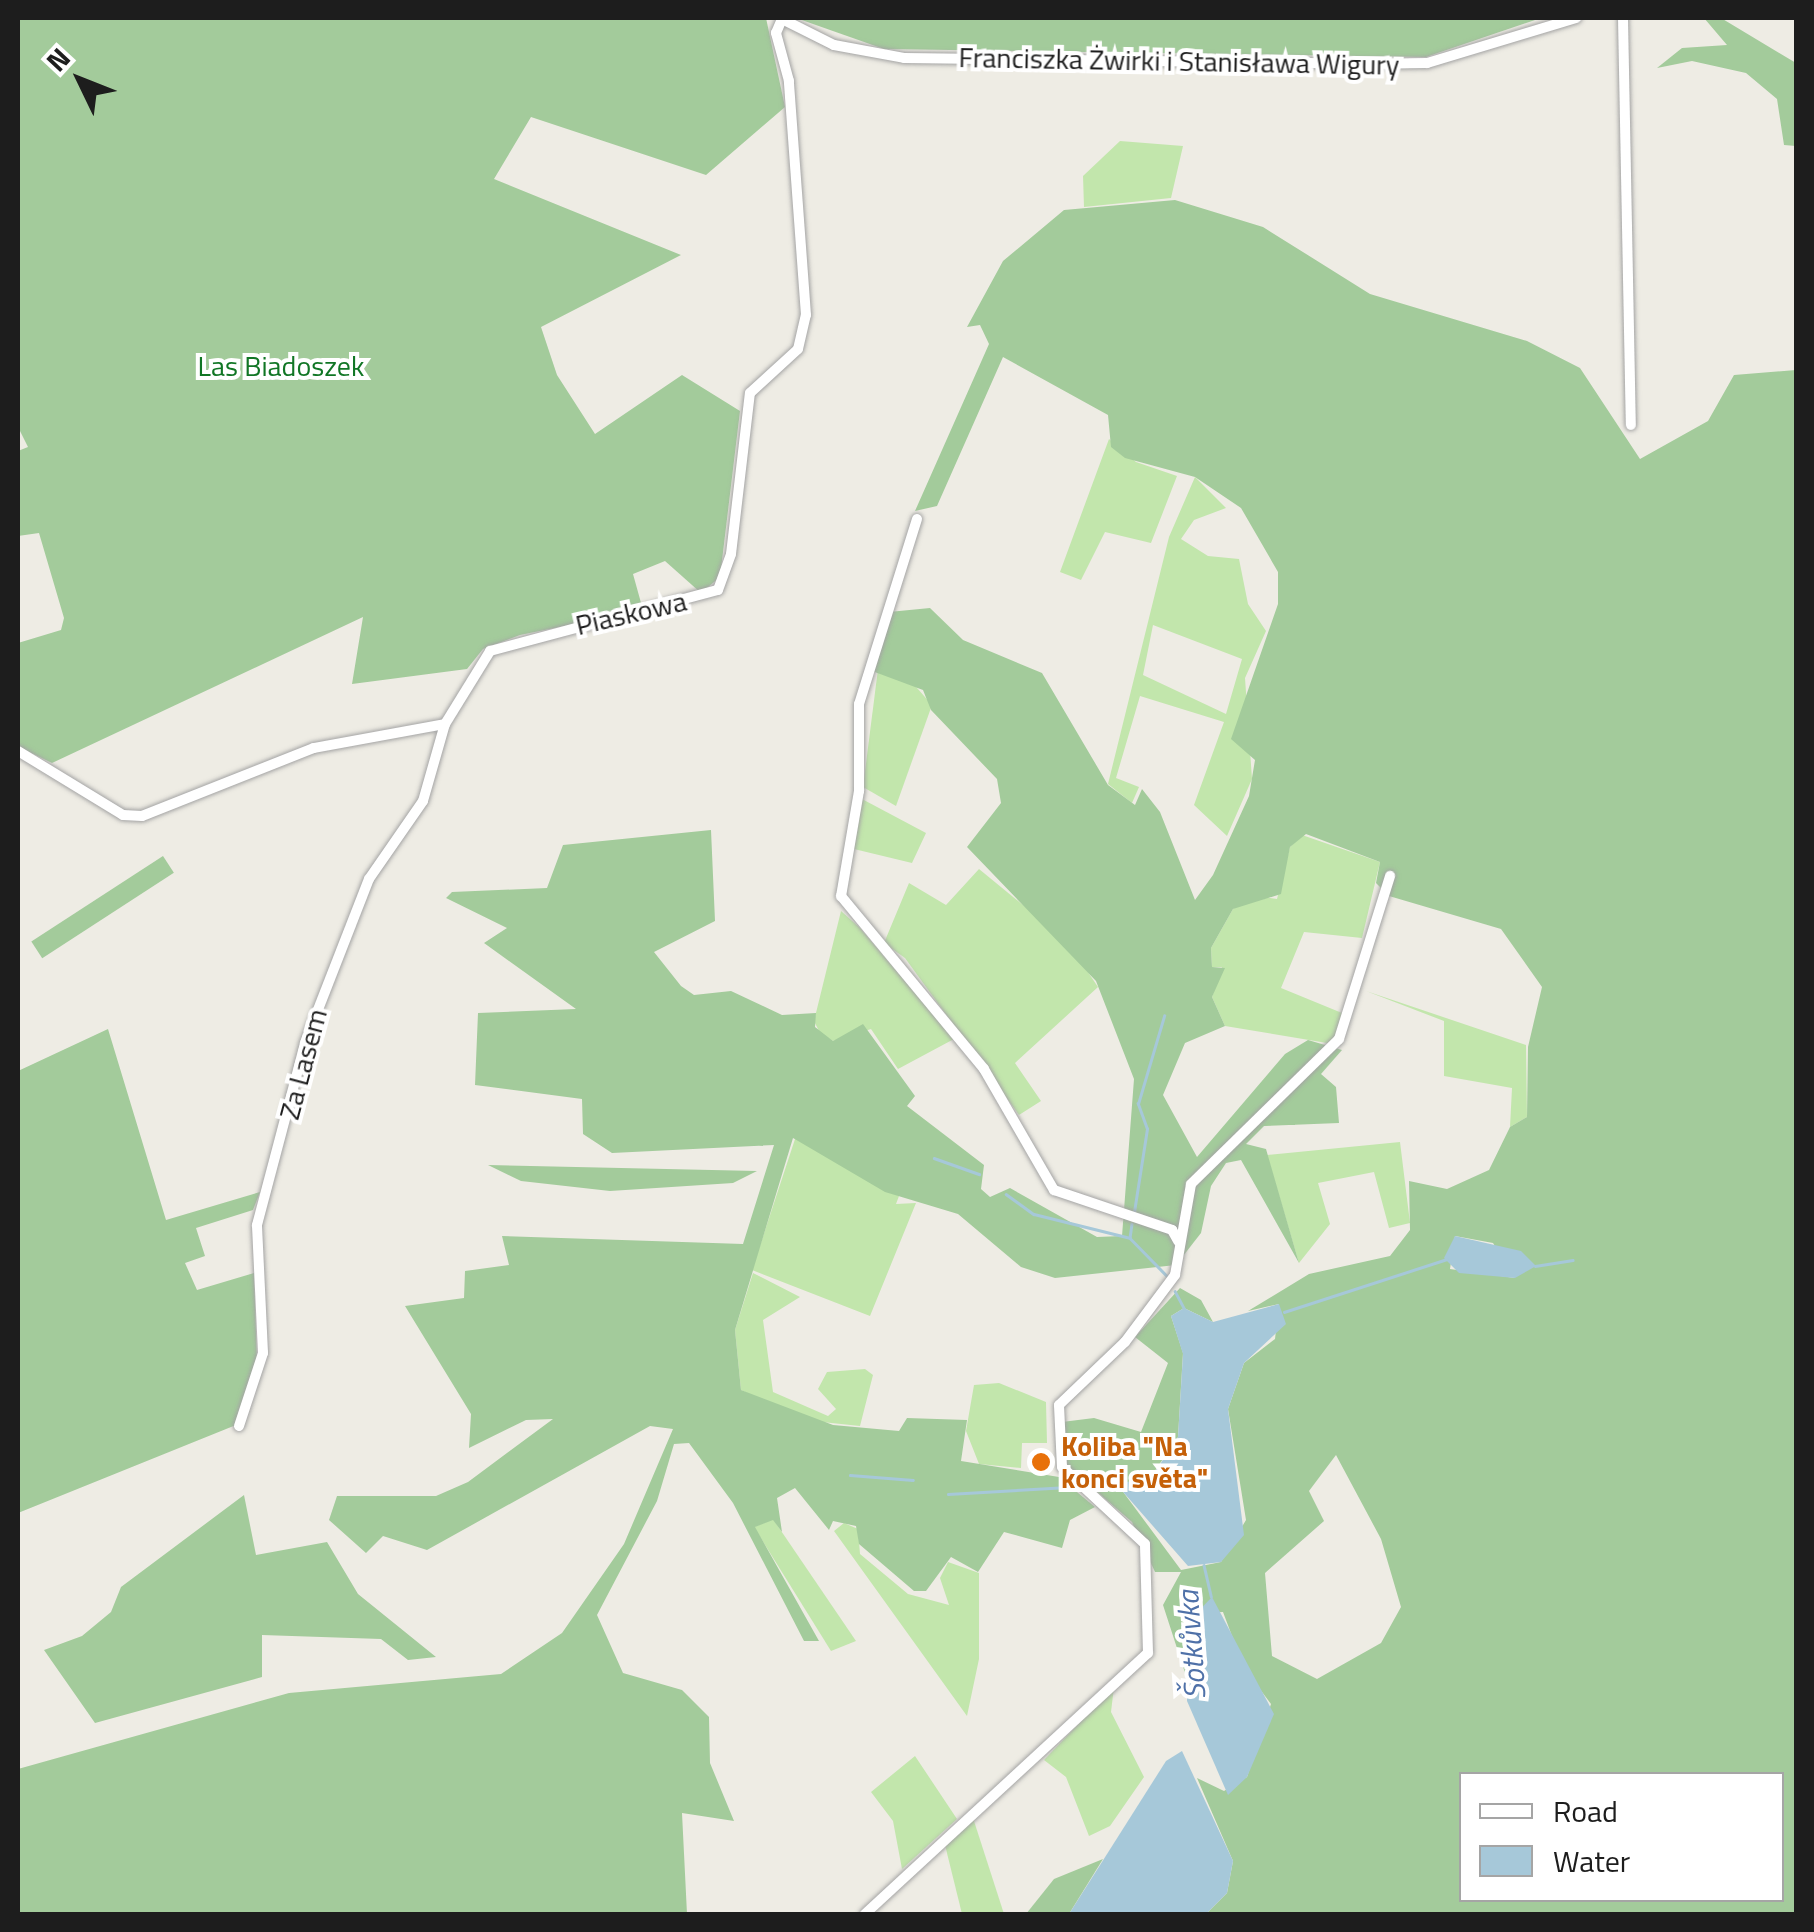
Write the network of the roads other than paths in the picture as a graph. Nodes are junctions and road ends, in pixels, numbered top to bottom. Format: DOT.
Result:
graph roads {
  1 [pos="782,18"];
  2 [pos="1576,18"];
  3 [pos="1623,18"];
  4 [pos="1631,425"];
  5 [pos="917,519"];
  6 [pos="445,724"];
  7 [pos="18,751"];
  8 [pos="1390,876"];
  9 [pos="1180,1245"];
  10 [pos="239,1426"];
  11 [pos="865,1914"];
  1 -- 2 [label="street, Franciszka Żwirki i Stanisława Wigury"];
  1 -- 6 [label="street, Piaskowa"];
  3 -- 4 [label="street"];
  5 -- 9 [label="street"];
  6 -- 7 [label="street"];
  6 -- 10 [label="street, Za Lasem"];
  8 -- 9 [label="street"];
  9 -- 11 [label="street"];
}
